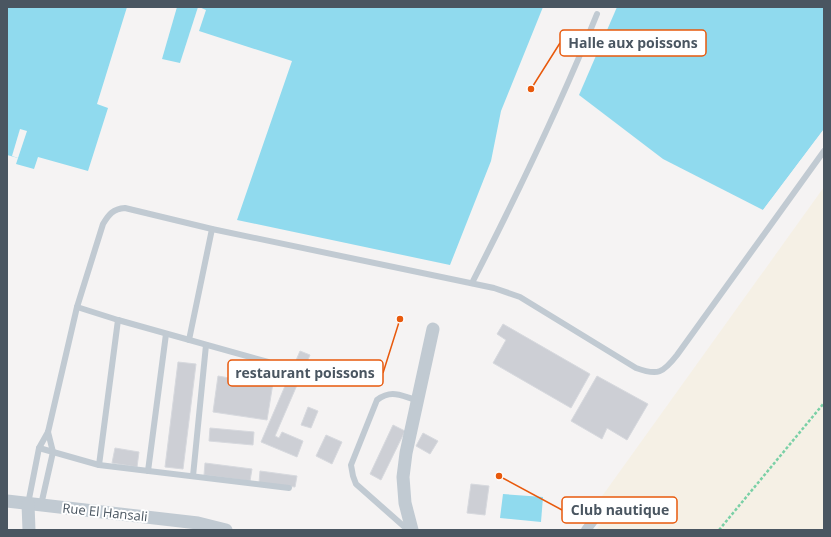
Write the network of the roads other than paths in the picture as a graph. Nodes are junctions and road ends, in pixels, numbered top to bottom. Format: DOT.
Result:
graph roads {
  1 [pos="597,14"];
  2 [pos="824,151"];
  3 [pos="212,229"];
  4 [pos="472,283"];
  5 [pos="77,307"];
  6 [pos="118,320"];
  7 [pos="433,329"];
  8 [pos="166,334"];
  9 [pos="189,340"];
  10 [pos="206,345"];
  11 [pos="268,362"];
  12 [pos="417,400"];
  13 [pos="48,432"];
  14 [pos="39,448"];
  15 [pos="53,452"];
  16 [pos="99,465"];
  17 [pos="148,471"];
  18 [pos="193,476"];
  19 [pos="289,488"];
  20 [pos="7,502"];
  21 [pos="28,504"];
  22 [pos="41,505"];
  23 [pos="596,517"];
  24 [pos="29,526"];
  25 [pos="226,530"];
  26 [pos="408,530"];
  27 [pos="412,530"];
  28 [pos="586,530"];
  1 -- 4 [label="lane"];
  2 -- 4 [label="lane"];
  3 -- 4 [label="lane"];
  3 -- 5 [label="lane"];
  3 -- 9 [label="lane"];
  5 -- 6 [label="lane"];
  5 -- 13 [label="lane"];
  6 -- 8 [label="lane"];
  6 -- 16 [label="lane"];
  7 -- 12 [label="street"];
  8 -- 9 [label="lane"];
  8 -- 17 [label="lane"];
  9 -- 10 [label="lane"];
  10 -- 11 [label="lane"];
  10 -- 18 [label="lane"];
  12 -- 26 [label="lane"];
  12 -- 27 [label="street"];
  13 -- 14 [label="lane"];
  13 -- 15 [label="lane"];
  14 -- 15 [label="lane"];
  14 -- 21 [label="lane"];
  15 -- 16 [label="lane"];
  15 -- 22 [label="lane"];
  16 -- 17 [label="lane"];
  17 -- 18 [label="lane"];
  18 -- 19 [label="lane"];
  20 -- 21 [label="street, Rue El Hansali"];
  21 -- 22 [label="street, Rue El Hansali"];
  21 -- 24 [label="street"];
  22 -- 24 [label="street"];
  22 -- 25 [label="street, Rue El Hansali"];
  23 -- 28 [label="street"];
}
